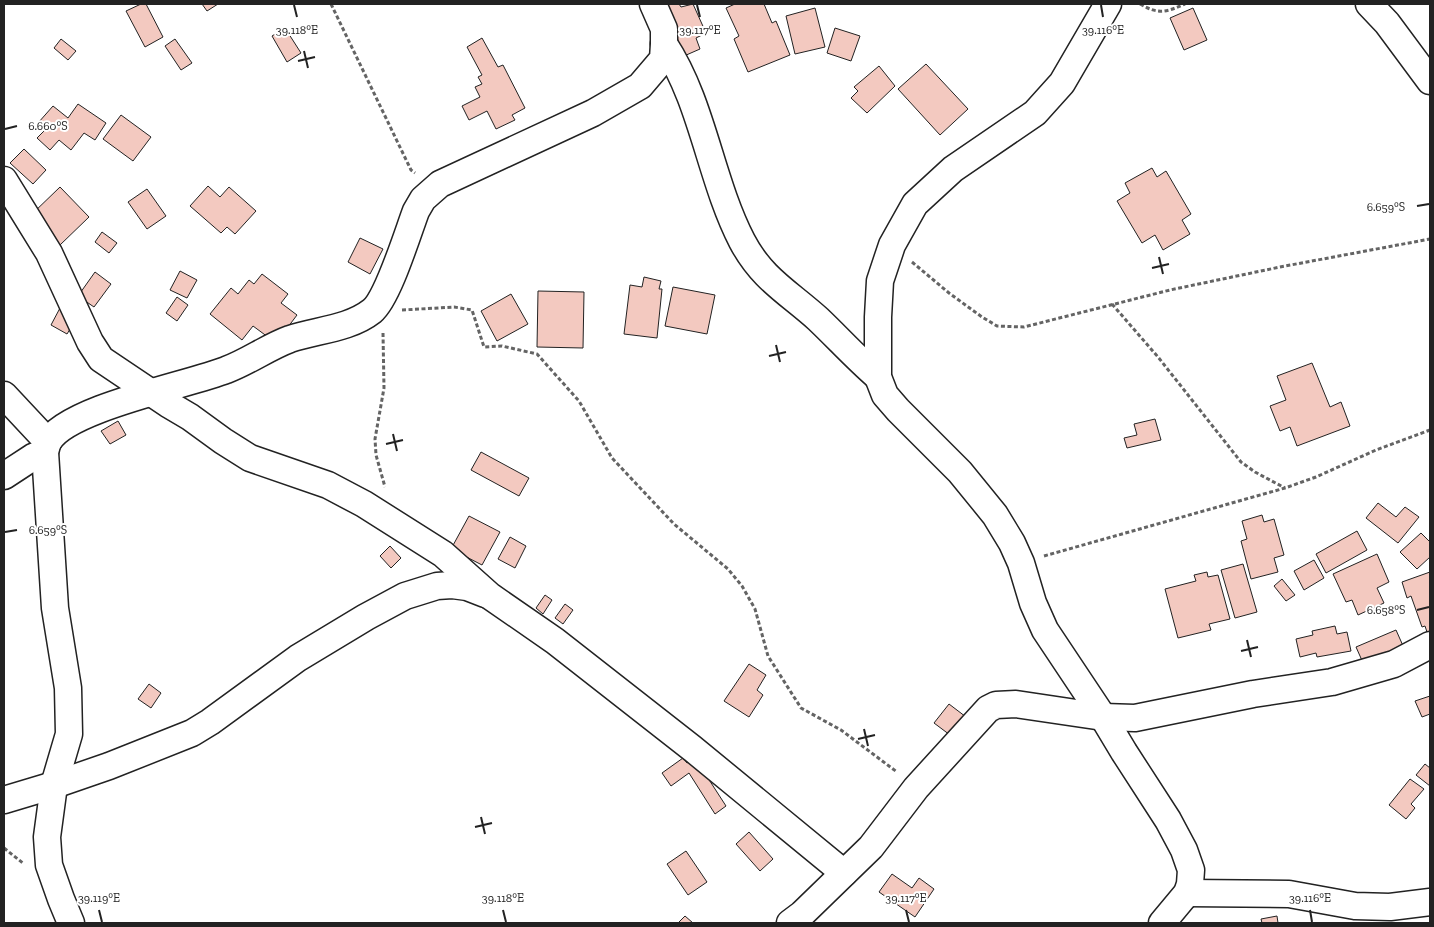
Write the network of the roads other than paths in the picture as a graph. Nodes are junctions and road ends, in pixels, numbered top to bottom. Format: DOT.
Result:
graph roads {
  1 [pos="653,4"];
  2 [pos="1108,4"];
  3 [pos="1369,4"];
  4 [pos="664,44"];
  5 [pos="1430,81"];
  6 [pos="4,180"];
  7 [pos="878,377"];
  8 [pos="150,392"];
  9 [pos="4,395"];
  10 [pos="47,447"];
  11 [pos="4,476"];
  12 [pos="490,596"];
  13 [pos="1430,645"];
  14 [pos="1103,717"];
  15 [pos="54,785"];
  16 [pos="4,800"];
  17 [pos="844,873"];
  18 [pos="1187,893"];
  19 [pos="1430,902"];
  20 [pos="71,923"];
  21 [pos="790,923"];
  22 [pos="1162,923"];
  1 -- 4 [label="street"];
  2 -- 7 [label="street"];
  3 -- 5 [label="street"];
  4 -- 7 [label="street"];
  4 -- 8 [label="street"];
  6 -- 8 [label="street"];
  7 -- 14 [label="street"];
  8 -- 10 [label="street"];
  8 -- 12 [label="street"];
  9 -- 10 [label="street"];
  10 -- 11 [label="street"];
  10 -- 15 [label="street"];
  12 -- 15 [label="street"];
  12 -- 17 [label="street"];
  13 -- 14 [label="street"];
  14 -- 17 [label="street"];
  14 -- 18 [label="street"];
  15 -- 16 [label="street"];
  15 -- 20 [label="street"];
  17 -- 21 [label="street"];
  18 -- 19 [label="street"];
  18 -- 22 [label="street"];
}
